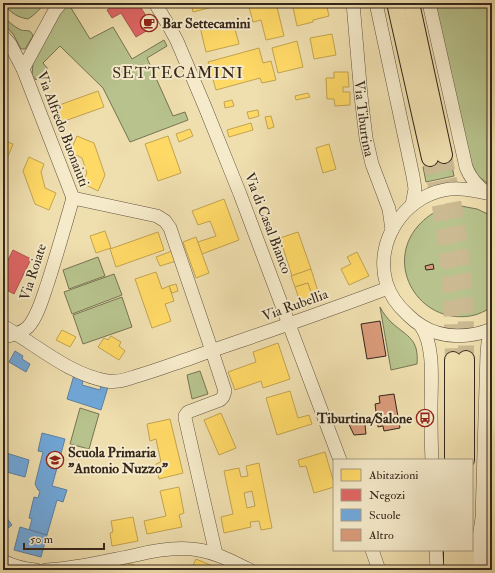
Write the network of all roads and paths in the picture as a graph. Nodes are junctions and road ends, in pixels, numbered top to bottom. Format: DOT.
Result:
graph roads {
  1 [pos="61,3"];
  2 [pos="155,3"];
  3 [pos="353,3"];
  4 [pos="376,3"];
  5 [pos="396,3"];
  6 [pos="411,3"];
  7 [pos="429,3"];
  8 [pos="3,36"];
  9 [pos="23,69"];
  10 [pos="489,194"];
  11 [pos="73,198"];
  12 [pos="412,205"];
  13 [pos="392,230"];
  14 [pos="388,288"];
  15 [pos="289,324"];
  16 [pos="3,326"];
  17 [pos="421,326"];
  18 [pos="492,329"];
  19 [pos="18,334"];
  20 [pos="3,337"];
  21 [pos="212,351"];
  22 [pos="340,459"];
  23 [pos="432,459"];
  24 [pos="453,459"];
  25 [pos="466,459"];
  26 [pos="484,462"];
  27 [pos="492,488"];
  28 [pos="492,523"];
  29 [pos="372,551"];
  30 [pos="436,551"];
  31 [pos="452,551"];
  32 [pos="466,551"];
  33 [pos="216,554"];
  34 [pos="3,561"];
  35 [pos="36,570"];
  36 [pos="46,570"];
  37 [pos="250,570"];
  38 [pos="379,570"];
  39 [pos="438,570"];
  40 [pos="452,570"];
  41 [pos="466,570"];
  42 [pos="474,570"];
  43 [pos="485,570"];
  1 -- 9 [label="street"];
  2 -- 15 [label="street, Via di Casal Bianco"];
  3 -- 13 [label="street, Via Tiburtina"];
  4 -- 12 [label="street"];
  5 -- 6 [label="main road"];
  7 -- 10 [label="street, Via Tiburtina"];
  8 -- 9 [label="street, Via Alfredo Buonaiuti"];
  9 -- 11 [label="street, Via Alfredo Buonaiuti"];
  10 -- 12 [label="street, Via Tiburtina"];
  11 -- 19 [label="street, Via Roiate"];
  11 -- 21 [label="street, Via Alfredo Buonaiuti"];
  12 -- 13 [label="street, Via Tiburtina"];
  13 -- 14 [label="street, Via Tiburtina"];
  14 -- 15 [label="street, Via Rubellia"];
  14 -- 17 [label="street, Via Tiburtina"];
  15 -- 21 [label="street, Via Rubellia"];
  15 -- 22 [label="street, Via di Casal Bianco"];
  16 -- 19 [label="street"];
  17 -- 18 [label="street, Via Tiburtina"];
  17 -- 23 [label="street, Via Tiburtina"];
  18 -- 26 [label="street, Via Tiburtina"];
  19 -- 20 [label="street"];
  19 -- 21 [label="street, Via Rubellia"];
  21 -- 33 [label="street"];
  24 -- 25 [label="main road"];
  26 -- 27 [label="street"];
  26 -- 42 [label="street, Via Tiburtina"];
  28 -- 43 [label="street"];
  29 -- 38 [label="street"];
  30 -- 39 [label="street"];
  31 -- 40 [label="main road"];
  32 -- 41 [label="main road"];
  33 -- 36 [label="street"];
  33 -- 37 [label="street"];
  34 -- 35 [label="street"];
}
